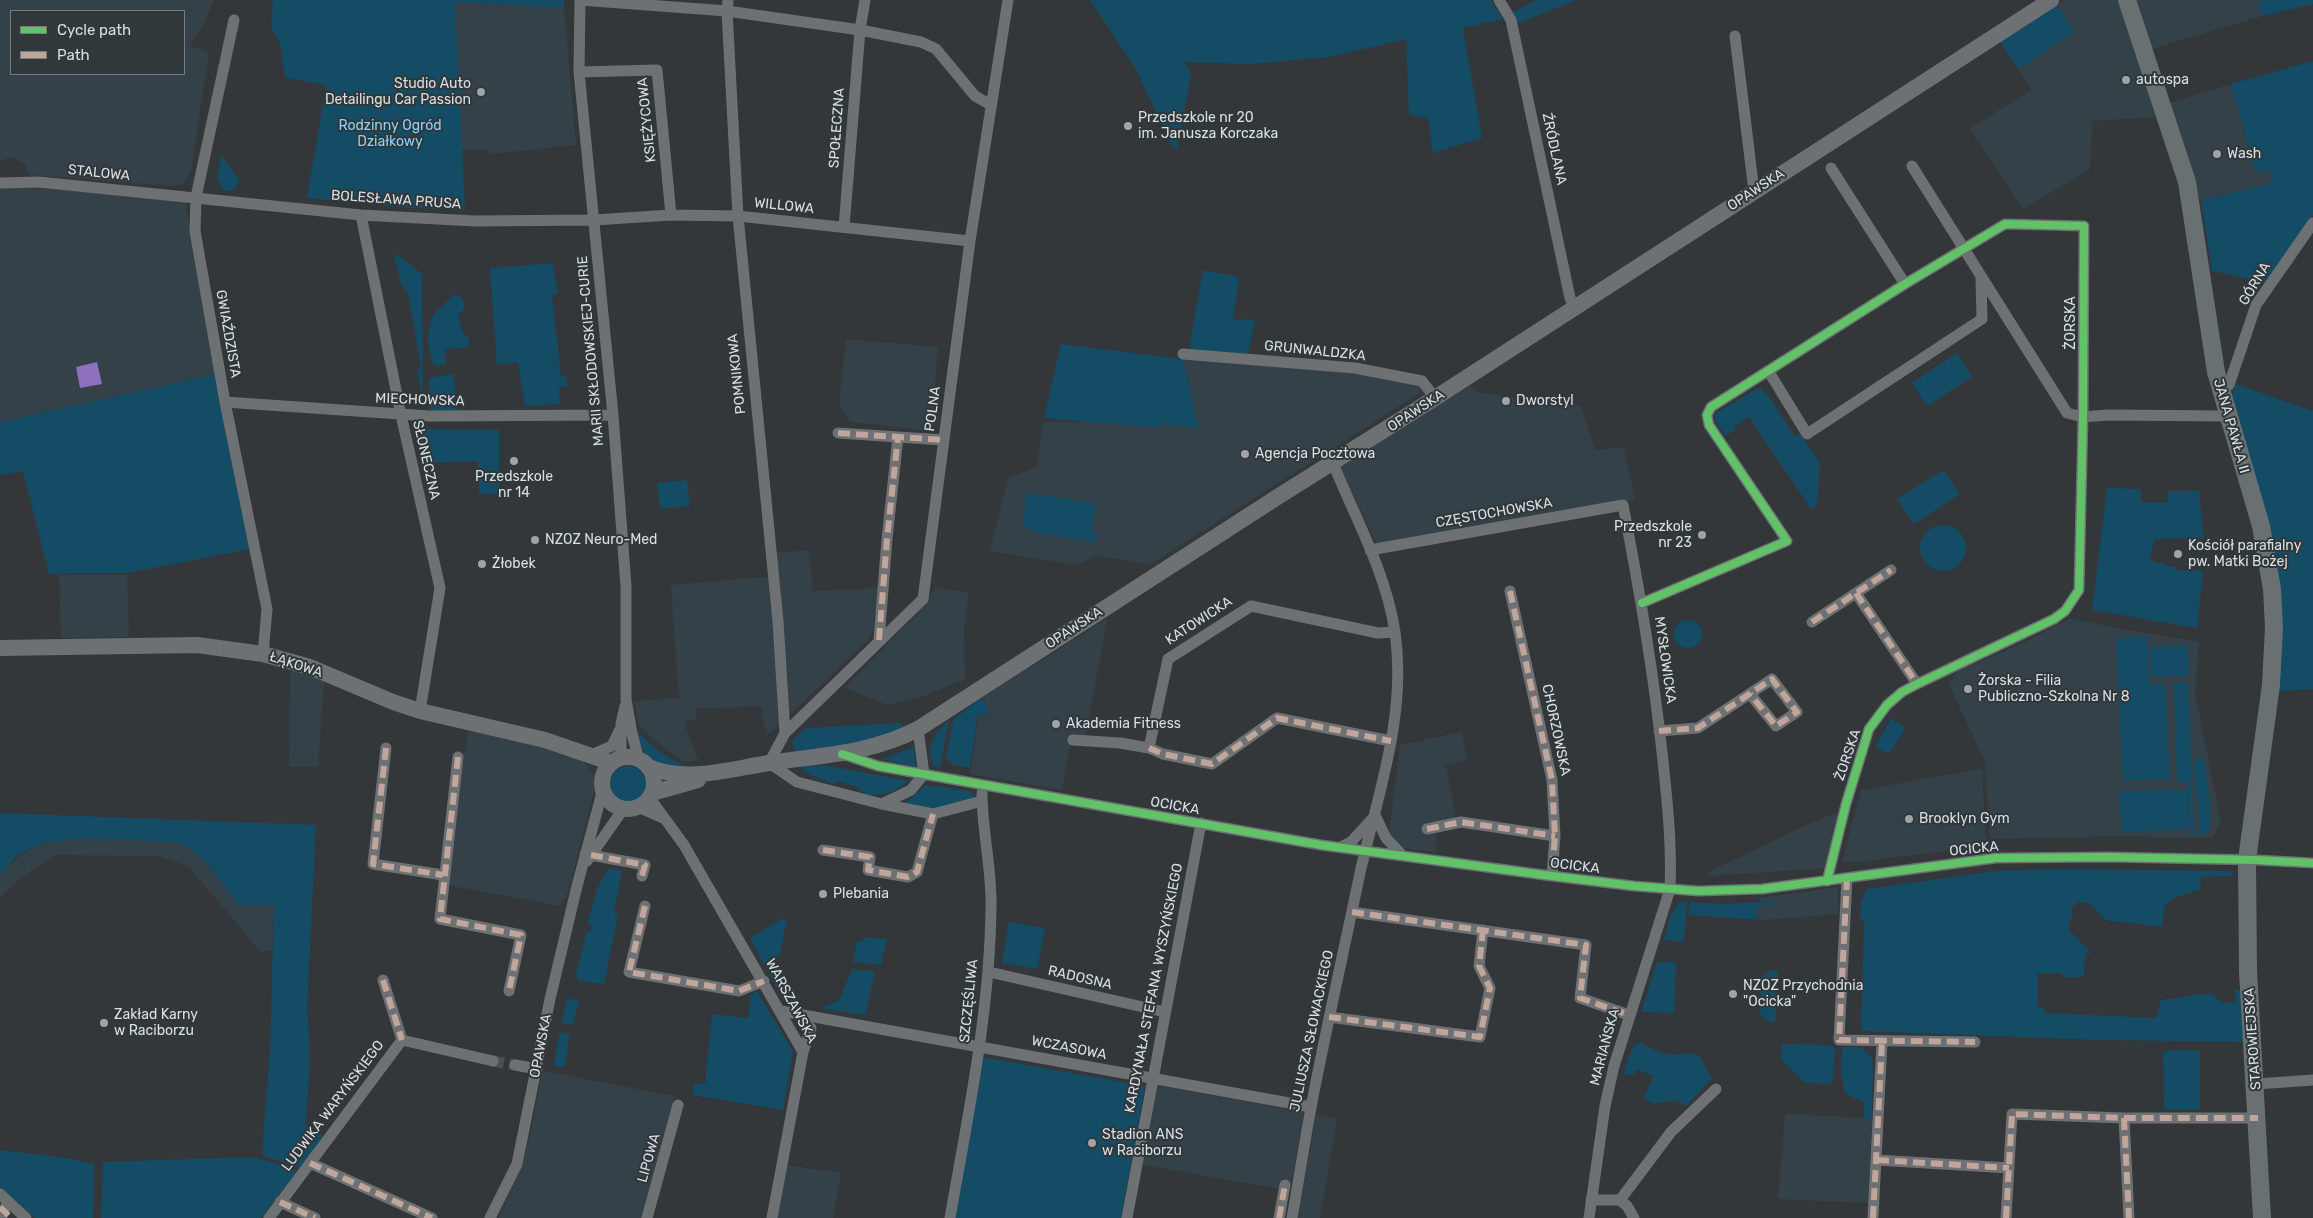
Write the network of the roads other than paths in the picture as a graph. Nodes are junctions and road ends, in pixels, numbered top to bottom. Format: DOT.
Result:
graph roads {
  1 [pos="580,0"];
  2 [pos="865,0"];
  3 [pos="1008,0"];
  4 [pos="1499,0"];
  5 [pos="2050,0"];
  6 [pos="2127,0"];
  7 [pos="728,5"];
  8 [pos="234,20"];
  9 [pos="860,30"];
  10 [pos="1735,36"];
  11 [pos="579,72"];
  12 [pos="991,105"];
  13 [pos="1912,166"];
  14 [pos="1831,168"];
  15 [pos="0,183"];
  16 [pos="1754,191"];
  17 [pos="196,197"];
  18 [pos="361,214"];
  19 [pos="671,215"];
  20 [pos="738,216"];
  21 [pos="594,220"];
  22 [pos="2313,223"];
  23 [pos="844,228"];
  24 [pos="970,241"];
  25 [pos="1963,248"];
  26 [pos="1981,277"];
  27 [pos="1905,284"];
  28 [pos="1574,307"];
  29 [pos="1183,354"];
  30 [pos="1769,372"];
  31 [pos="2220,388"];
  32 [pos="1435,398"];
  33 [pos="225,402"];
  34 [pos="401,415"];
  35 [pos="613,415"];
  36 [pos="2227,416"];
  37 [pos="2084,417"];
  38 [pos="838,433"];
  39 [pos="898,437"];
  40 [pos="943,440"];
  41 [pos="1333,464"];
  42 [pos="1623,505"];
  43 [pos="1370,550"];
  44 [pos="1891,570"];
  45 [pos="1510,591"];
  46 [pos="1856,593"];
  47 [pos="1642,603"];
  48 [pos="1812,622"];
  49 [pos="1395,632"];
  50 [pos="879,640"];
  51 [pos="0,648"];
  52 [pos="263,654"];
  53 [pos="1917,684"];
  54 [pos="1750,694"];
  55 [pos="626,699"];
  56 [pos="420,711"];
  57 [pos="621,724"];
  58 [pos="918,730"];
  59 [pos="1659,730"];
  60 [pos="785,733"];
  61 [pos="1073,740"];
  62 [pos="1391,741"];
  63 [pos="386,748"];
  64 [pos="1149,748"];
  65 [pos="586,753"];
  66 [pos="842,754"];
  67 [pos="458,757"];
  68 [pos="769,763"];
  69 [pos="644,764"];
  70 [pos="729,770"];
  71 [pos="609,772"];
  72 [pos="924,774"];
  73 [pos="982,785"];
  74 [pos="646,799"];
  75 [pos="982,801"];
  76 [pos="882,804"];
  77 [pos="933,814"];
  78 [pos="1375,815"];
  79 [pos="666,819"];
  80 [pos="1201,823"];
  81 [pos="1427,829"];
  82 [pos="1555,836"];
  83 [pos="1339,847"];
  84 [pos="823,850"];
  85 [pos="1366,850"];
  86 [pos="588,855"];
  87 [pos="1402,856"];
  88 [pos="2247,860"];
  89 [pos="2313,863"];
  90 [pos="443,875"];
  91 [pos="642,876"];
  92 [pos="1552,876"];
  93 [pos="1847,878"];
  94 [pos="1827,881"];
  95 [pos="1670,889"];
  96 [pos="645,906"];
  97 [pos="1352,912"];
  98 [pos="1483,930"];
  99 [pos="989,972"];
  100 [pos="383,980"];
  101 [pos="764,981"];
  102 [pos="508,991"];
  103 [pos="781,1011"];
  104 [pos="1164,1012"];
  105 [pos="1629,1015"];
  106 [pos="806,1016"];
  107 [pos="1329,1017"];
  108 [pos="820,1019"];
  109 [pos="811,1028"];
  110 [pos="792,1031"];
  111 [pos="402,1040"];
  112 [pos="1882,1042"];
  113 [pos="1975,1042"];
  114 [pos="980,1046"];
  115 [pos="803,1052"];
  116 [pos="494,1061"];
  117 [pos="515,1065"];
  118 [pos="537,1069"];
  119 [pos="1152,1079"];
  120 [pos="2313,1080"];
  121 [pos="2256,1084"];
  122 [pos="1716,1090"];
  123 [pos="678,1105"];
  124 [pos="1311,1107"];
  125 [pos="2124,1118"];
  126 [pos="2258,1118"];
  127 [pos="1877,1160"];
  128 [pos="310,1163"];
  129 [pos="2009,1168"];
  130 [pos="1285,1186"];
  131 [pos="4,1197"];
  132 [pos="1591,1200"];
  133 [pos="1620,1200"];
  134 [pos="280,1202"];
  135 [pos="1,1218"];
  136 [pos="26,1218"];
  137 [pos="269,1218"];
  138 [pos="315,1218"];
  139 [pos="432,1218"];
  140 [pos="490,1218"];
  141 [pos="647,1218"];
  142 [pos="772,1218"];
  143 [pos="950,1218"];
  144 [pos="1127,1218"];
  145 [pos="1279,1218"];
  146 [pos="1292,1218"];
  147 [pos="1589,1218"];
  148 [pos="1634,1218"];
  149 [pos="1873,1218"];
  150 [pos="2006,1218"];
  151 [pos="2129,1218"];
  152 [pos="2262,1218"];
  1 -- 7 [label="street"];
  1 -- 11 [label="street, MARII SKŁODOWSKIEJ-CURIE"];
  2 -- 9 [label="street, SPOŁECZNA"];
  3 -- 12 [label="street, POLNA"];
  4 -- 28 [label="street, ŹRÓDLANA"];
  5 -- 16 [label="main road, OPAWSKA"];
  6 -- 31 [label="main road, JANA PAWŁA II"];
  7 -- 9 [label="street"];
  7 -- 20 [label="street, POMNIKOWA"];
  8 -- 17 [label="street, GWIAŹDZISTA"];
  9 -- 12 [label="street"];
  9 -- 23 [label="street, SPOŁECZNA"];
  10 -- 16 [label="street"];
  11 -- 19 [label="street, KSIĘŻYCOWA"];
  11 -- 21 [label="street, MARII SKŁODOWSKIEJ-CURIE"];
  12 -- 24 [label="street, POLNA"];
  13 -- 25 [label="street"];
  14 -- 27 [label="street"];
  15 -- 17 [label="street, STALOWA"];
  16 -- 28 [label="main road, OPAWSKA"];
  17 -- 18 [label="street, BOLESŁAWA PRUSA"];
  17 -- 33 [label="street, GWIAŹDZISTA"];
  18 -- 21 [label="street, BOLESŁAWA PRUSA"];
  18 -- 34 [label="street, SŁONECZNA"];
  19 -- 20 [label="street, WILLOWA"];
  19 -- 21 [label="street, WILLOWA"];
  20 -- 23 [label="street, WILLOWA"];
  20 -- 60 [label="street, POMNIKOWA"];
  21 -- 35 [label="street, MARII SKŁODOWSKIEJ-CURIE"];
  22 -- 31 [label="street, GÓRNA"];
  23 -- 24 [label="street, WILLOWA"];
  24 -- 40 [label="street, POLNA"];
  25 -- 26 [label="street"];
  25 -- 27 [label="street, ŻORSKA"];
  25 -- 37 [label="street, ŻORSKA"];
  26 -- 30 [label="street"];
  26 -- 37 [label="street"];
  27 -- 30 [label="street, ŻORSKA"];
  28 -- 32 [label="main road, OPAWSKA"];
  29 -- 32 [label="street, GRUNWALDZKA"];
  30 -- 47 [label="street, ŻORSKA"];
  31 -- 36 [label="main road, JANA PAWŁA II"];
  32 -- 41 [label="main road, OPAWSKA"];
  33 -- 34 [label="street, MIECHOWSKA"];
  33 -- 52 [label="street, GWIAŹDZISTA"];
  34 -- 35 [label="street, MIECHOWSKA"];
  34 -- 56 [label="street, SŁONECZNA"];
  35 -- 55 [label="street, MARII SKŁODOWSKIEJ-CURIE"];
  36 -- 37 [label="street"];
  36 -- 88 [label="main road, JANA PAWŁA II"];
  37 -- 53 [label="street, ŻORSKA"];
  38 -- 39 [label="street"];
  39 -- 40 [label="street"];
  39 -- 50 [label="street"];
  40 -- 50 [label="street, POLNA"];
  41 -- 43 [label="street"];
  41 -- 58 [label="main road, OPAWSKA"];
  42 -- 43 [label="street, CZĘSTOCHOWSKA"];
  42 -- 47 [label="street, MYSŁOWICKA"];
  43 -- 49 [label="street"];
  44 -- 46 [label="street"];
  45 -- 82 [label="street, CHORZOWSKA"];
  46 -- 48 [label="street"];
  46 -- 53 [label="street"];
  47 -- 59 [label="street, MYSŁOWICKA"];
  49 -- 62 [label="street"];
  49 -- 64 [label="street, KATOWICKA"];
  50 -- 60 [label="street, POLNA"];
  51 -- 52 [label="main road, ŁĄKOWA"];
  52 -- 56 [label="main road, ŁĄKOWA"];
  53 -- 94 [label="street, ŻORSKA"];
  54 -- 59 [label="street"];
  55 -- 57 [label="street, MARII SKŁODOWSKIEJ-CURIE"];
  55 -- 69 [label="street, MARII SKŁODOWSKIEJ-CURIE"];
  56 -- 65 [label="main road, ŁĄKOWA"];
  57 -- 65 [label="street, MARII SKŁODOWSKIEJ-CURIE"];
  57 -- 71 [label="street, MARII SKŁODOWSKIEJ-CURIE"];
  58 -- 66 [label="main road, OPAWSKA"];
  58 -- 72 [label="street"];
  59 -- 95 [label="street, MYSŁOWICKA"];
  60 -- 68 [label="street, POLNA"];
  61 -- 64 [label="street"];
  62 -- 64 [label="street"];
  62 -- 78 [label="street"];
  63 -- 90 [label="street"];
  65 -- 71 [label="main road"];
  66 -- 68 [label="main road, OPAWSKA"];
  66 -- 72 [label="street, OCICKA"];
  67 -- 90 [label="street"];
  68 -- 70 [label="main road, OPAWSKA"];
  68 -- 76 [label="street"];
  69 -- 70 [label="main road, OPAWSKA"];
  69 -- 71 [label="main road"];
  69 -- 74 [label="main road"];
  70 -- 74 [label="main road, OPAWSKA"];
  71 -- 74 [label="main road"];
  71 -- 86 [label="street, OPAWSKA"];
  72 -- 73 [label="street, OCICKA"];
  72 -- 76 [label="street"];
  73 -- 75 [label="street, SZCZĘŚLIWA"];
  73 -- 80 [label="street, OCICKA"];
  74 -- 79 [label="street, WARSZAWSKA"];
  74 -- 79 [label="street"];
  74 -- 86 [label="street, OPAWSKA"];
  75 -- 77 [label="street"];
  75 -- 99 [label="street, SZCZĘŚLIWA"];
  76 -- 77 [label="street"];
  77 -- 84 [label="street"];
  78 -- 83 [label="street"];
  78 -- 85 [label="street"];
  78 -- 87 [label="street"];
  79 -- 101 [label="street, WARSZAWSKA"];
  80 -- 83 [label="street, OCICKA"];
  80 -- 104 [label="street, KARDYNAŁA STEFANA WYSZYŃSKIEGO"];
  81 -- 82 [label="street"];
  82 -- 92 [label="street, CHORZOWSKA"];
  83 -- 85 [label="street, OCICKA"];
  85 -- 87 [label="street, OCICKA"];
  85 -- 97 [label="street, JULIUSZA SŁOWACKIEGO"];
  86 -- 91 [label="street"];
  86 -- 118 [label="street, OPAWSKA"];
  87 -- 92 [label="street, OCICKA"];
  88 -- 89 [label="street, OCICKA"];
  88 -- 93 [label="street, OCICKA"];
  88 -- 121 [label="main road, STAROWIEJSKA"];
  90 -- 102 [label="street"];
  92 -- 95 [label="street, OCICKA"];
  93 -- 94 [label="street, OCICKA"];
  93 -- 112 [label="street"];
  94 -- 95 [label="street, OCICKA"];
  95 -- 105 [label="street, MARIAŃSKA"];
  96 -- 101 [label="street"];
  97 -- 98 [label="street"];
  97 -- 107 [label="street, JULIUSZA SŁOWACKIEGO"];
  98 -- 105 [label="street"];
  98 -- 107 [label="street"];
  99 -- 104 [label="street, RADOSNA"];
  99 -- 114 [label="street, SZCZĘŚLIWA"];
  100 -- 111 [label="street"];
  101 -- 103 [label="street, WARSZAWSKA"];
  103 -- 106 [label="street, WCZASOWA"];
  103 -- 110 [label="street, WARSZAWSKA"];
  104 -- 119 [label="street, KARDYNAŁA STEFANA WYSZYŃSKIEGO"];
  105 -- 132 [label="street, MARIAŃSKA"];
  106 -- 108 [label="street, WCZASOWA"];
  106 -- 110 [label="street"];
  107 -- 124 [label="street, JULIUSZA SŁOWACKIEGO"];
  108 -- 109 [label="street"];
  108 -- 114 [label="street, WCZASOWA"];
  109 -- 110 [label="street"];
  109 -- 115 [label="street"];
  110 -- 115 [label="street, WARSZAWSKA"];
  111 -- 116 [label="street, LUDWIKA WARYŃSKIEGO"];
  111 -- 128 [label="street, LUDWIKA WARYŃSKIEGO"];
  112 -- 113 [label="street"];
  112 -- 127 [label="street"];
  114 -- 119 [label="street, WCZASOWA"];
  114 -- 143 [label="street, SZCZĘŚLIWA"];
  115 -- 142 [label="street, WARSZAWSKA"];
  117 -- 118 [label="street"];
  118 -- 140 [label="street, OPAWSKA"];
  119 -- 124 [label="street, WCZASOWA"];
  119 -- 144 [label="street, KARDYNAŁA STEFANA WYSZYŃSKIEGO"];
  120 -- 121 [label="street"];
  121 -- 126 [label="main road, STAROWIEJSKA"];
  122 -- 133 [label="street"];
  123 -- 141 [label="street, LIPOWA"];
  124 -- 146 [label="street, JULIUSZA SŁOWACKIEGO"];
  125 -- 126 [label="street"];
  125 -- 129 [label="street"];
  125 -- 151 [label="street"];
  126 -- 152 [label="main road, STAROWIEJSKA"];
  127 -- 129 [label="street"];
  127 -- 149 [label="street"];
  128 -- 134 [label="street, LUDWIKA WARYŃSKIEGO"];
  128 -- 139 [label="street"];
  129 -- 150 [label="street"];
  130 -- 145 [label="street"];
  131 -- 135 [label="street"];
  131 -- 136 [label="street"];
  132 -- 133 [label="street"];
  132 -- 147 [label="street, MARIAŃSKA"];
  133 -- 148 [label="street"];
  134 -- 137 [label="street, LUDWIKA WARYŃSKIEGO"];
  134 -- 138 [label="street"];
}
